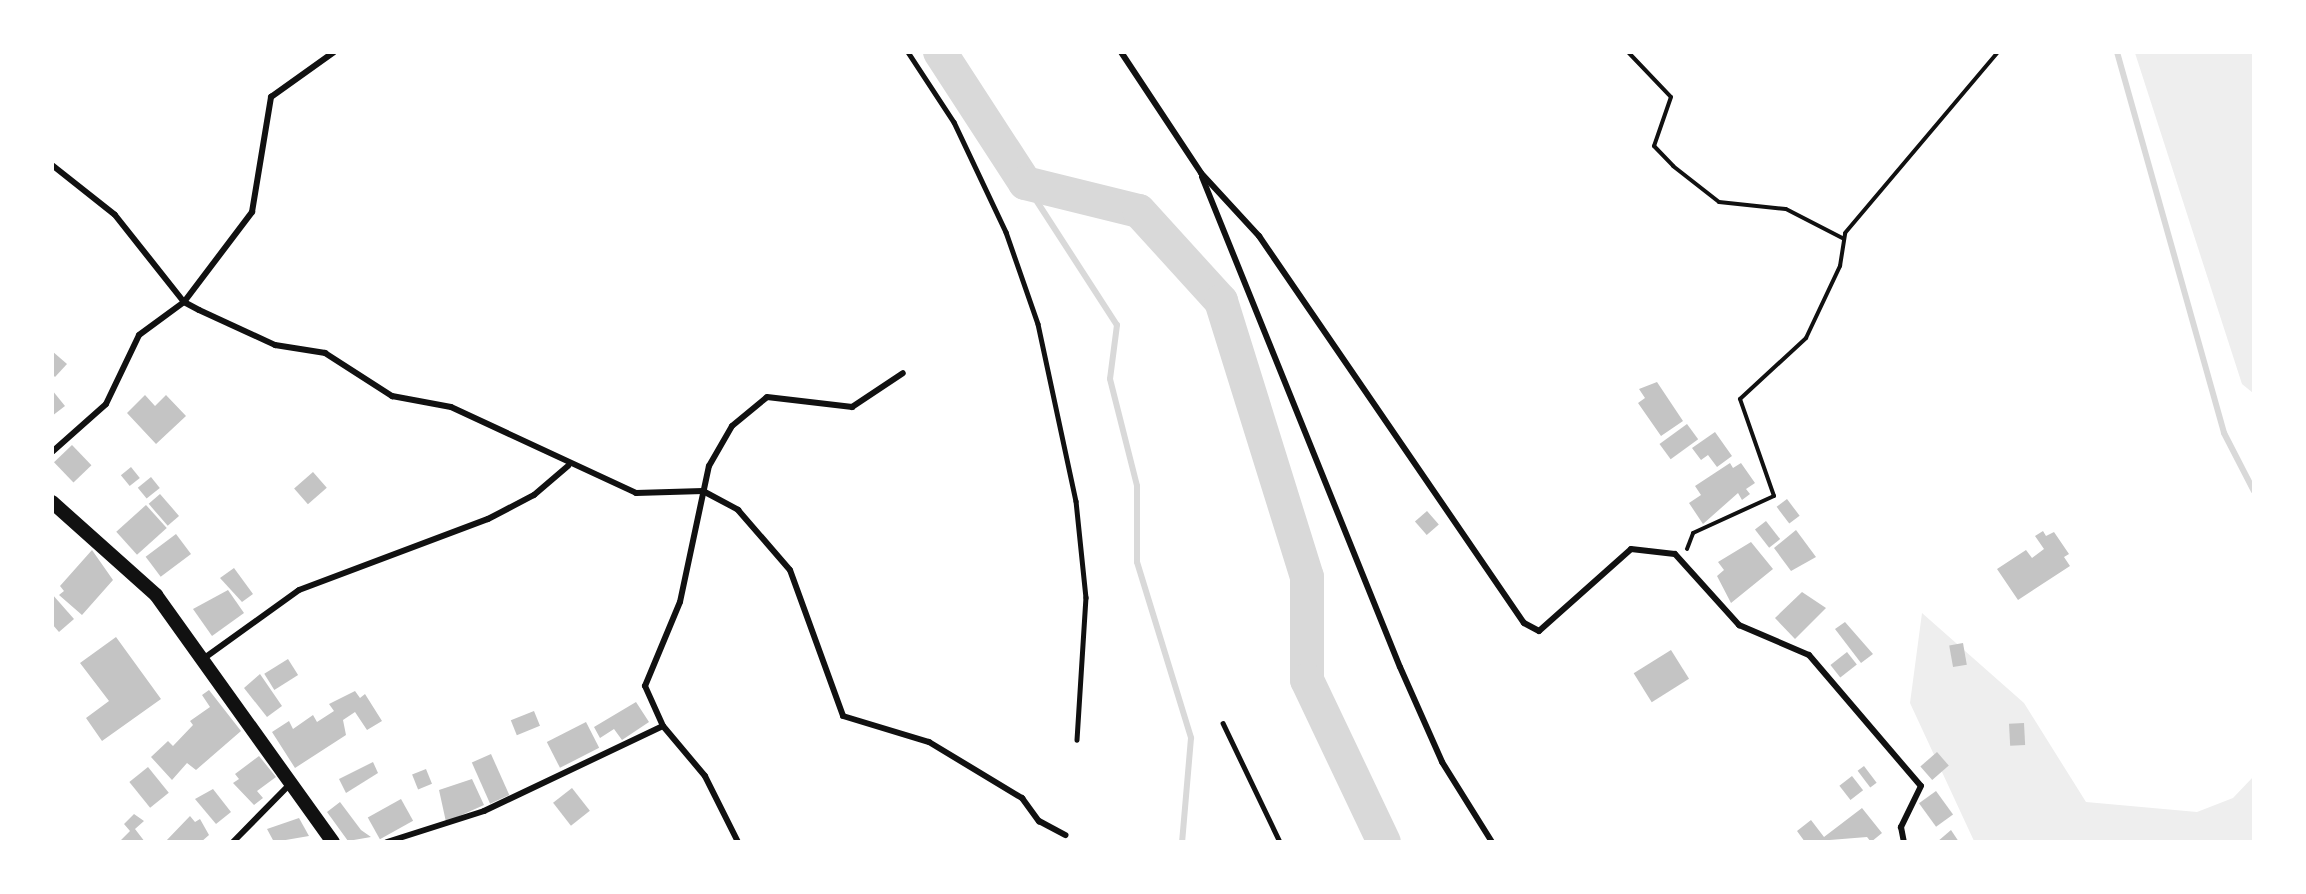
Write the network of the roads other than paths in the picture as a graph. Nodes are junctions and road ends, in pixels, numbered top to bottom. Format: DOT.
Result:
graph roads {
  1 [pos="334,52"];
  2 [pos="908,52"];
  3 [pos="1121,52"];
  4 [pos="52,165"];
  5 [pos="1201,173"];
  6 [pos="184,302"];
  7 [pos="903,374"];
  8 [pos="52,452"];
  9 [pos="568,466"];
  10 [pos="703,491"];
  11 [pos="52,502"];
  12 [pos="203,659"];
  13 [pos="1222,723"];
  14 [pos="663,726"];
  15 [pos="1077,740"];
  16 [pos="291,783"];
  17 [pos="1065,835"];
  18 [pos="233,842"];
  19 [pos="333,842"];
  20 [pos="387,842"];
  21 [pos="738,842"];
  22 [pos="1280,842"];
  23 [pos="1492,842"];
  24 [pos="1904,842"];
  1 -- 6 [label="street"];
  2 -- 15 [label="lane"];
  3 -- 5 [label="street"];
  4 -- 6 [label="street"];
  5 -- 23 [label="street"];
  5 -- 24 [label="street"];
  6 -- 8 [label="street"];
  6 -- 9 [label="street"];
  7 -- 10 [label="street"];
  9 -- 10 [label="street"];
  9 -- 12 [label="street"];
  10 -- 14 [label="street"];
  10 -- 17 [label="street"];
  11 -- 12 [label="main road"];
  12 -- 16 [label="main road"];
  13 -- 22 [label="lane"];
  14 -- 20 [label="street"];
  14 -- 21 [label="street"];
  16 -- 18 [label="street"];
  16 -- 19 [label="main road"];
}
